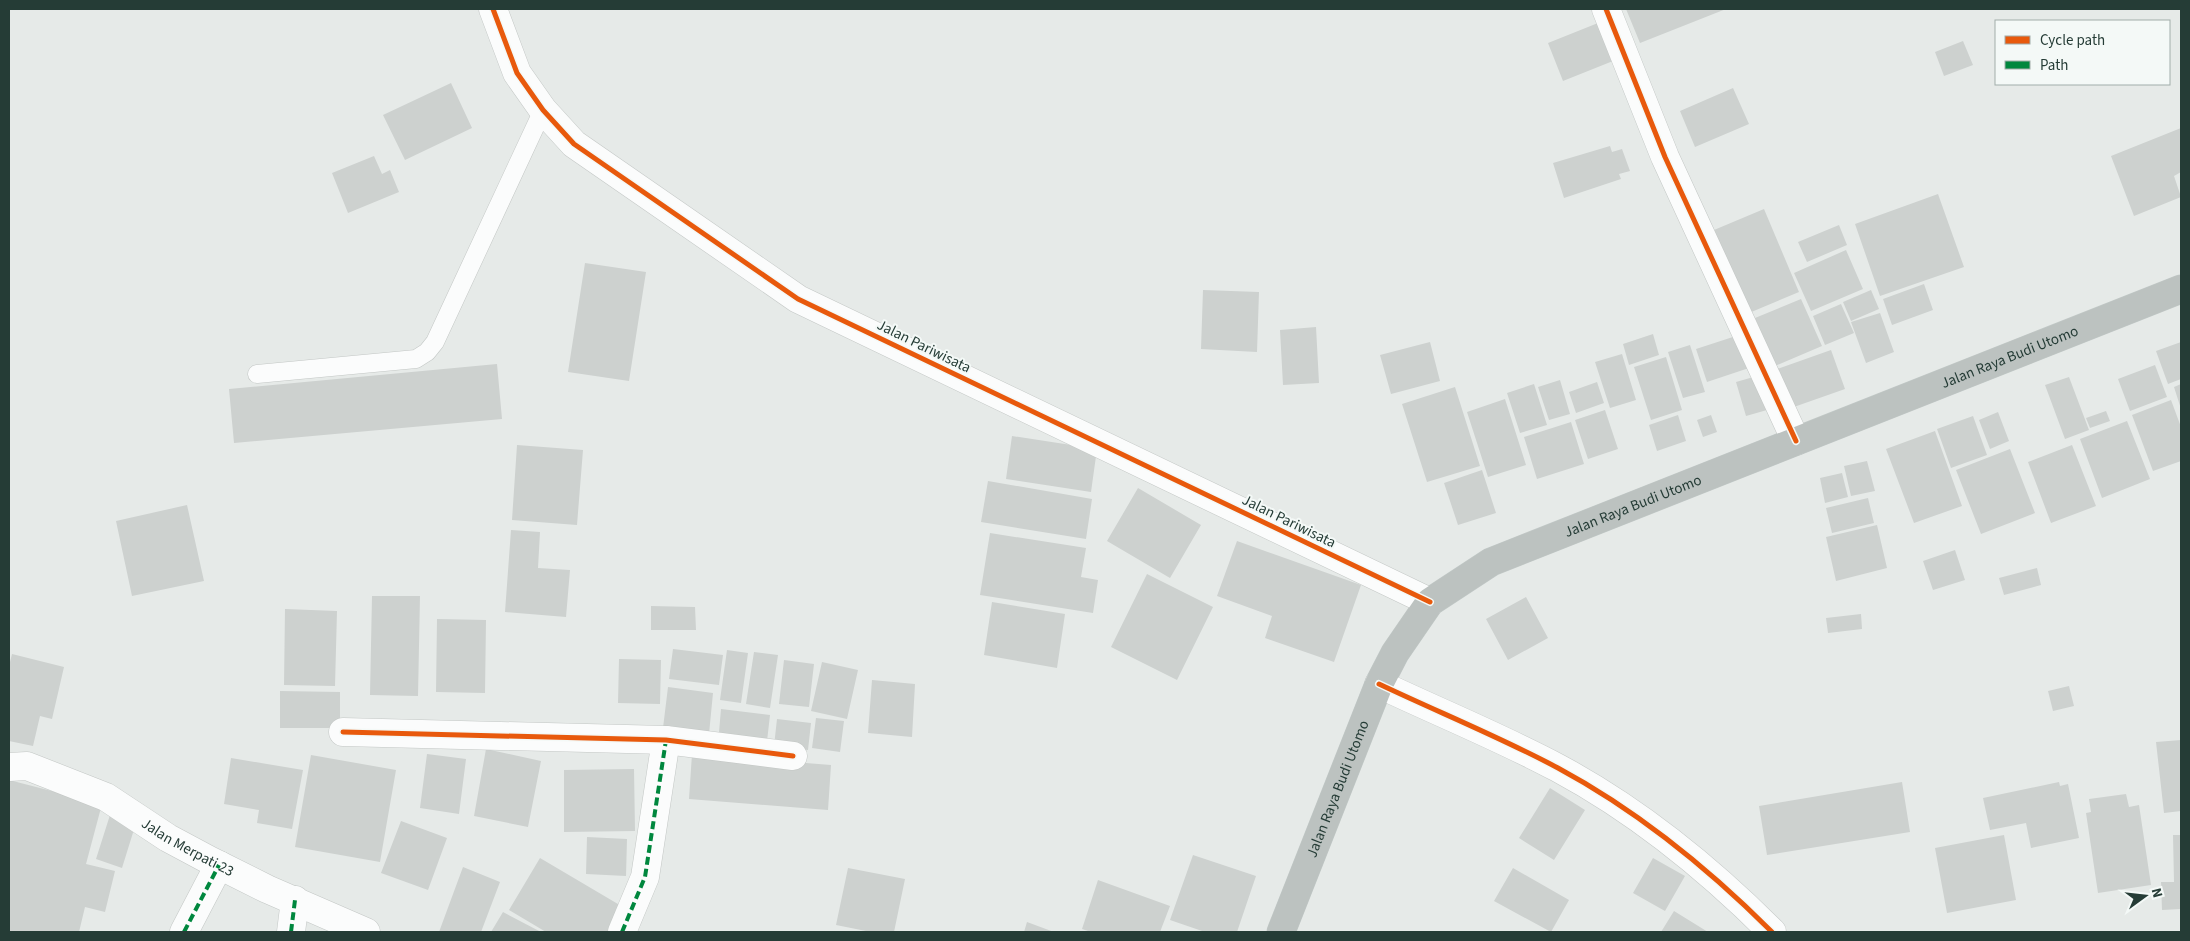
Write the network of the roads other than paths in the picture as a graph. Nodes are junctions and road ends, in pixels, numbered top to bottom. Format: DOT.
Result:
graph roads {
  1 [pos="493,9"];
  2 [pos="1606,9"];
  3 [pos="543,110"];
  4 [pos="2181,289"];
  5 [pos="257,374"];
  6 [pos="1796,441"];
  7 [pos="1430,602"];
  8 [pos="1380,684"];
  9 [pos="343,732"];
  10 [pos="666,740"];
  11 [pos="794,756"];
  12 [pos="9,767"];
  13 [pos="220,865"];
  14 [pos="295,900"];
  15 [pos="184,932"];
  16 [pos="290,932"];
  17 [pos="366,932"];
  18 [pos="622,932"];
  19 [pos="1281,932"];
  20 [pos="1772,932"];
  1 -- 3 [label="street, Jalan Pariwisata"];
  2 -- 6 [label="street"];
  3 -- 5 [label="lane"];
  3 -- 7 [label="street, Jalan Pariwisata"];
  4 -- 6 [label="highway, Jalan Raya Budi Utomo"];
  6 -- 7 [label="highway, Jalan Raya Budi Utomo"];
  7 -- 8 [label="highway, Jalan Raya Budi Utomo"];
  8 -- 19 [label="highway, Jalan Raya Budi Utomo"];
  8 -- 20 [label="street"];
  9 -- 10 [label="street"];
  10 -- 11 [label="street"];
  10 -- 18 [label="street"];
  12 -- 13 [label="street, Jalan Merpati 23"];
  13 -- 14 [label="street, Jalan Merpati 23"];
  13 -- 15 [label="street"];
  14 -- 16 [label="street"];
  14 -- 17 [label="street, Jalan Merpati 23"];
}
